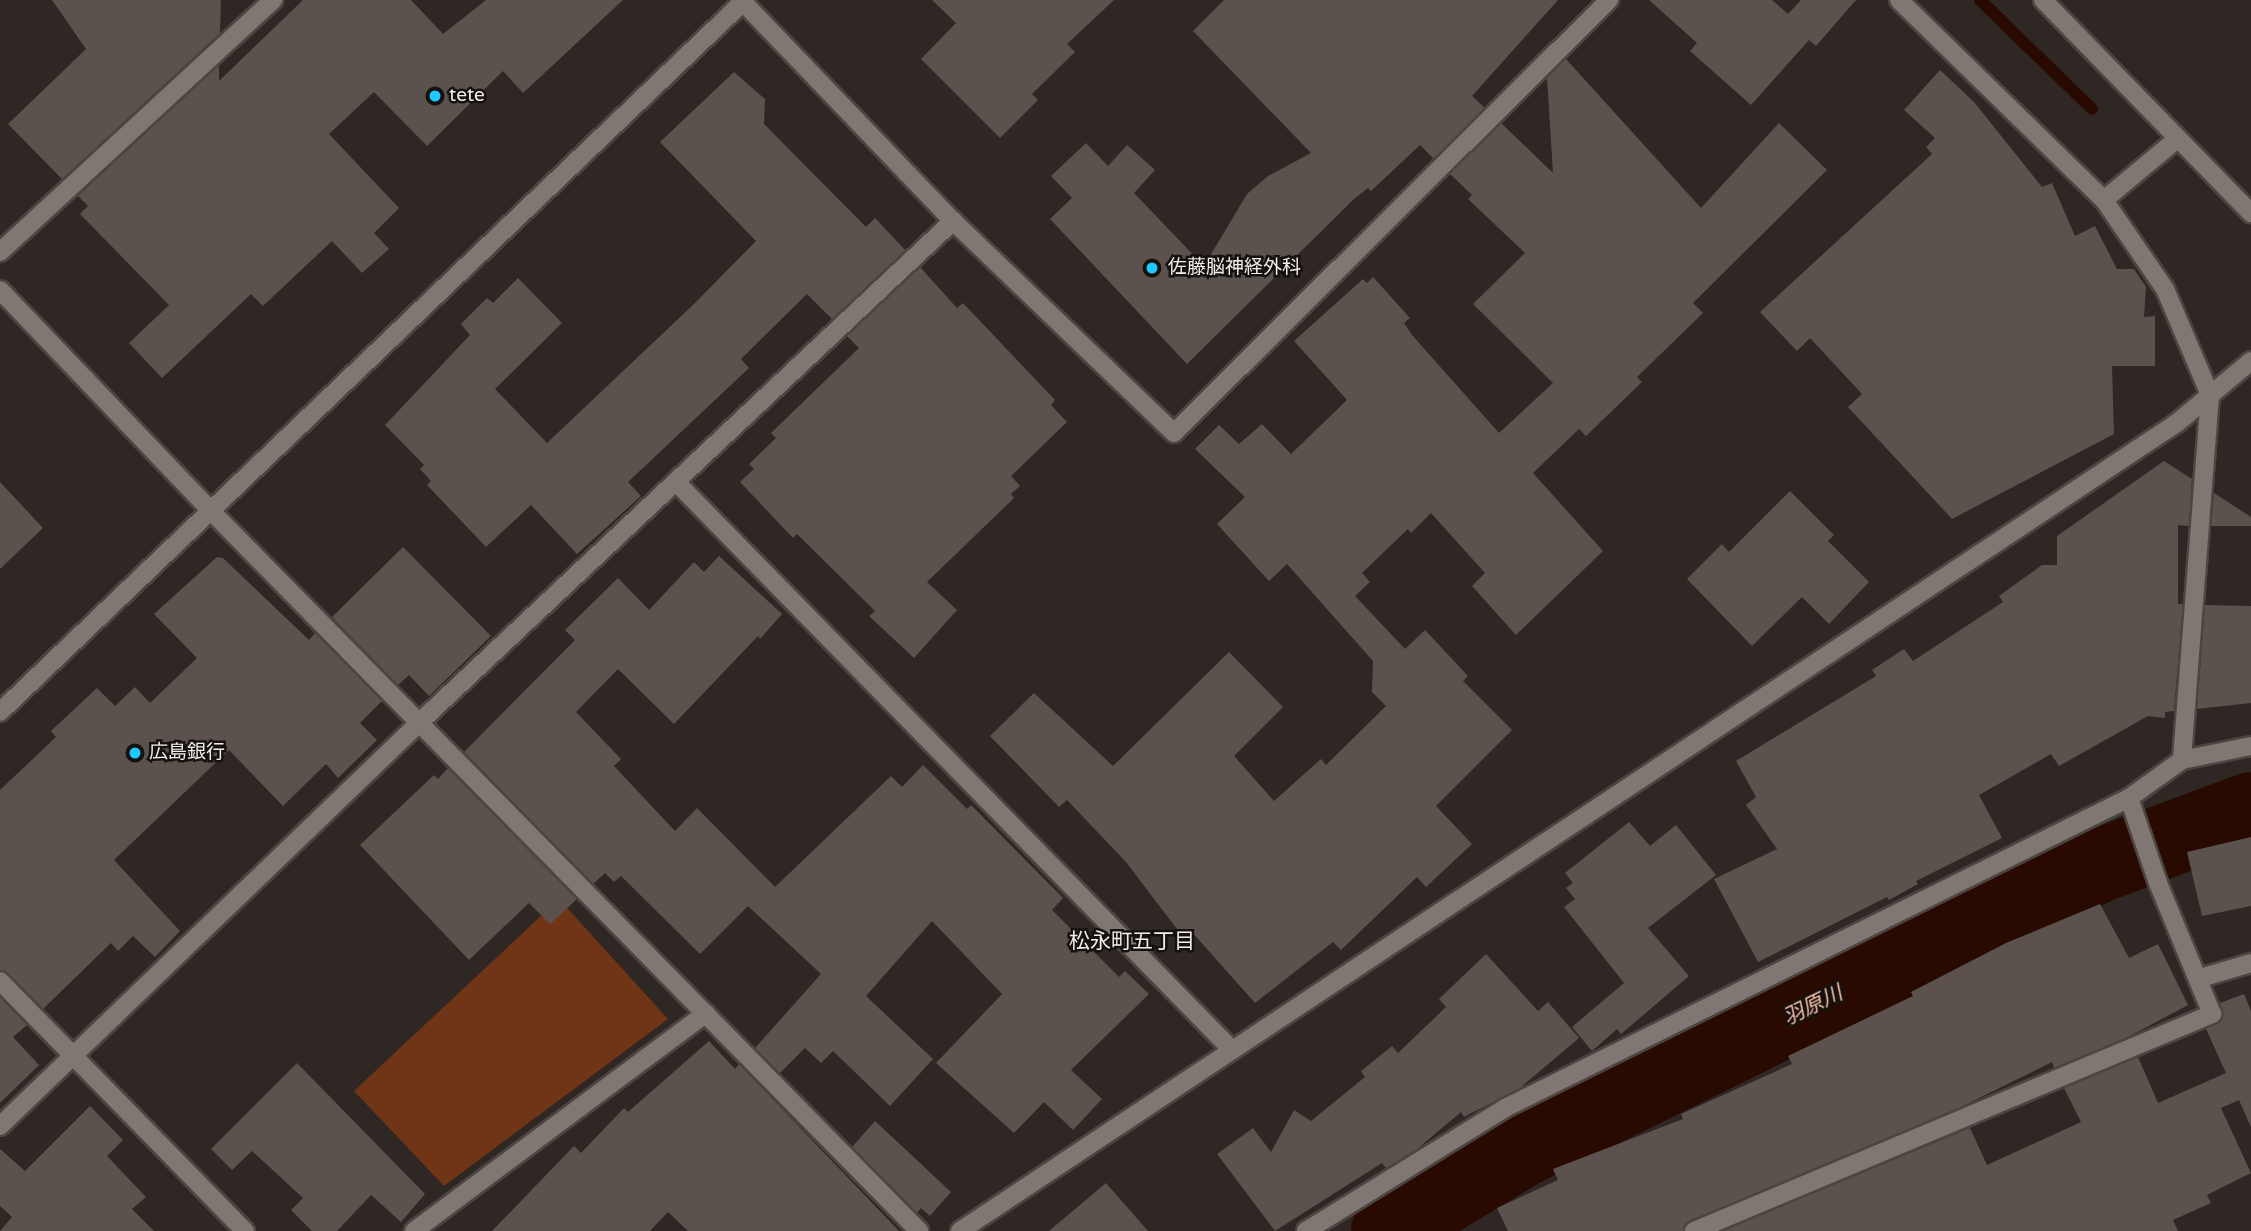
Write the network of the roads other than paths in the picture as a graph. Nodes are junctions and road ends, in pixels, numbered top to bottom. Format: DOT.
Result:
graph roads {
  1 [pos="273,0"];
  2 [pos="1609,0"];
  3 [pos="1899,0"];
  4 [pos="2043,0"];
  5 [pos="743,1"];
  6 [pos="2177,139"];
  7 [pos="2104,200"];
  8 [pos="2251,213"];
  9 [pos="953,221"];
  10 [pos="0,252"];
  11 [pos="0,290"];
  12 [pos="2251,361"];
  13 [pos="2210,395"];
  14 [pos="676,482"];
  15 [pos="211,511"];
  16 [pos="0,712"];
  17 [pos="422,720"];
  18 [pos="2251,746"];
  19 [pos="2182,760"];
  20 [pos="2129,798"];
  21 [pos="2251,963"];
  22 [pos="2200,978"];
  23 [pos="0,981"];
  24 [pos="706,1013"];
  25 [pos="1232,1050"];
  26 [pos="74,1055"];
  27 [pos="0,1126"];
  28 [pos="245,1231"];
  29 [pos="414,1231"];
  30 [pos="919,1231"];
  31 [pos="960,1231"];
  32 [pos="1306,1231"];
  33 [pos="1694,1231"];
  1 -- 10 [label="street"];
  2 -- 9 [label="street"];
  3 -- 7 [label="street"];
  4 -- 6 [label="street"];
  5 -- 9 [label="street"];
  5 -- 15 [label="street"];
  6 -- 7 [label="street"];
  6 -- 8 [label="street"];
  7 -- 13 [label="street"];
  9 -- 14 [label="street"];
  11 -- 15 [label="street"];
  12 -- 13 [label="street"];
  13 -- 19 [label="street"];
  13 -- 25 [label="street"];
  14 -- 17 [label="street"];
  14 -- 25 [label="street"];
  15 -- 16 [label="street"];
  15 -- 17 [label="street"];
  17 -- 24 [label="street"];
  17 -- 26 [label="street"];
  18 -- 19 [label="street"];
  19 -- 20 [label="street"];
  20 -- 22 [label="street"];
  20 -- 32 [label="street"];
  21 -- 22 [label="street"];
  22 -- 33 [label="street"];
  23 -- 26 [label="street"];
  24 -- 29 [label="street"];
  24 -- 30 [label="street"];
  25 -- 31 [label="street"];
  26 -- 27 [label="street"];
  26 -- 28 [label="street"];
}
